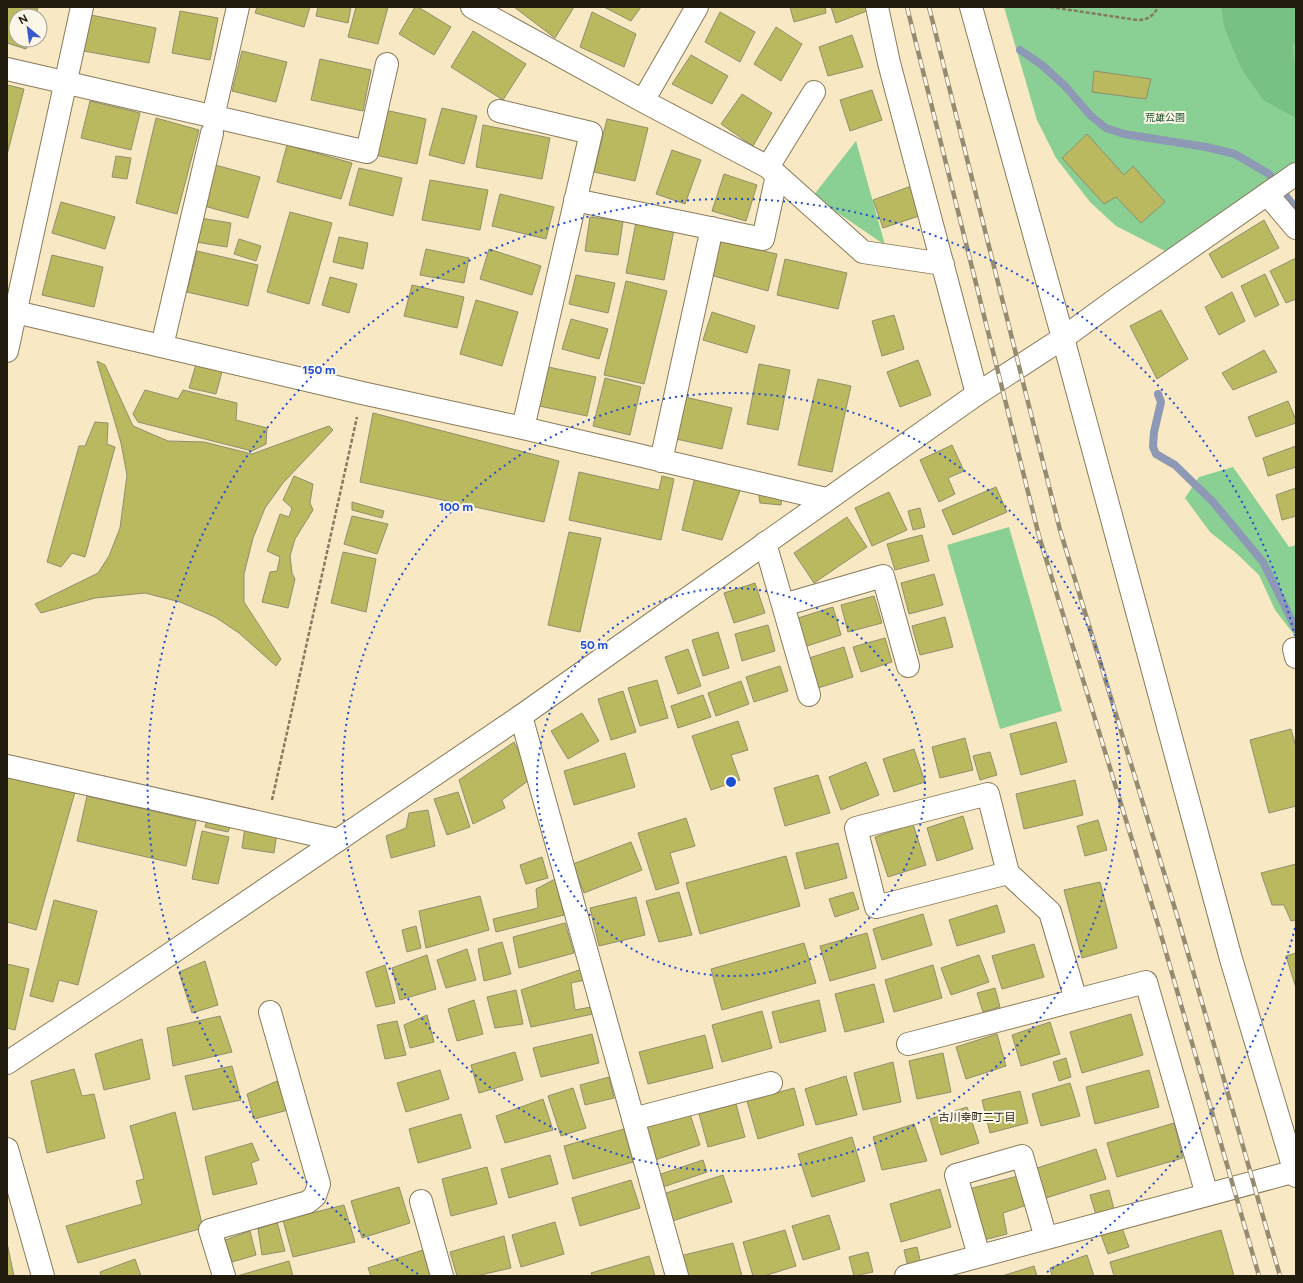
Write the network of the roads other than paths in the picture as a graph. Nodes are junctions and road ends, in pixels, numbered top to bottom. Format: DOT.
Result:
graph roads {
  1 [pos="82,7"];
  2 [pos="238,7"];
  3 [pos="472,7"];
  4 [pos="697,7"];
  5 [pos="878,7"];
  6 [pos="971,7"];
  7 [pos="497,13"];
  8 [pos="387,64"];
  9 [pos="7,69"];
  10 [pos="66,82"];
  11 [pos="814,92"];
  12 [pos="643,101"];
  13 [pos="499,111"];
  14 [pos="213,125"];
  15 [pos="772,170"];
  16 [pos="1281,184"];
  17 [pos="575,200"];
  18 [pos="712,228"];
  19 [pos="1296,228"];
  20 [pos="942,264"];
  21 [pos="11,311"];
  22 [pos="1063,338"];
  23 [pos="162,346"];
  24 [pos="7,351"];
  25 [pos="977,394"];
  26 [pos="523,428"];
  27 [pos="661,460"];
  28 [pos="826,499"];
  29 [pos="765,542"];
  30 [pos="783,605"];
  31 [pos="908,666"];
  32 [pos="809,694"];
  33 [pos="522,716"];
  34 [pos="7,766"];
  35 [pos="338,840"];
  36 [pos="1008,873"];
  37 [pos="1076,1000"];
  38 [pos="270,1012"];
  39 [pos="908,1044"];
  40 [pos="7,1063"];
  41 [pos="771,1083"];
  42 [pos="633,1119"];
  43 [pos="7,1149"];
  44 [pos="1296,1173"];
  45 [pos="1207,1195"];
  46 [pos="421,1201"];
  47 [pos="1046,1238"];
  48 [pos="979,1256"];
  49 [pos="43,1276"];
  50 [pos="224,1276"];
  51 [pos="442,1276"];
  52 [pos="677,1276"];
  53 [pos="906,1276"];
  1 -- 10 [label="street"];
  2 -- 14 [label="street"];
  3 -- 7 [label="street"];
  4 -- 12 [label="street"];
  5 -- 20 [label="street"];
  6 -- 22 [label="street"];
  7 -- 12 [label="street"];
  8 -- 14 [label="street"];
  9 -- 10 [label="street"];
  10 -- 14 [label="street"];
  10 -- 21 [label="street"];
  11 -- 15 [label="street"];
  12 -- 15 [label="street"];
  13 -- 17 [label="street"];
  14 -- 23 [label="street"];
  15 -- 18 [label="street"];
  15 -- 20 [label="street"];
  16 -- 19 [label="street"];
  16 -- 22 [label="street"];
  17 -- 18 [label="street"];
  17 -- 26 [label="street"];
  18 -- 27 [label="street"];
  20 -- 25 [label="street"];
  21 -- 23 [label="street"];
  21 -- 24 [label="street"];
  22 -- 25 [label="street"];
  22 -- 44 [label="street"];
  23 -- 26 [label="street"];
  25 -- 28 [label="street"];
  26 -- 27 [label="street"];
  27 -- 28 [label="street"];
  28 -- 29 [label="street"];
  29 -- 30 [label="street"];
  29 -- 33 [label="street"];
  30 -- 31 [label="street"];
  30 -- 32 [label="street"];
  33 -- 35 [label="street"];
  33 -- 42 [label="street"];
  34 -- 35 [label="street"];
  35 -- 40 [label="street"];
  36 -- 36 [label="street"];
  36 -- 37 [label="street"];
  37 -- 39 [label="street"];
  37 -- 45 [label="street"];
  38 -- 50 [label="street"];
  41 -- 42 [label="street"];
  42 -- 52 [label="street"];
  43 -- 49 [label="street"];
  44 -- 45 [label="street"];
  45 -- 47 [label="street"];
  46 -- 51 [label="street"];
  47 -- 48 [label="street"];
  47 -- 48 [label="street"];
  48 -- 53 [label="street"];
}
